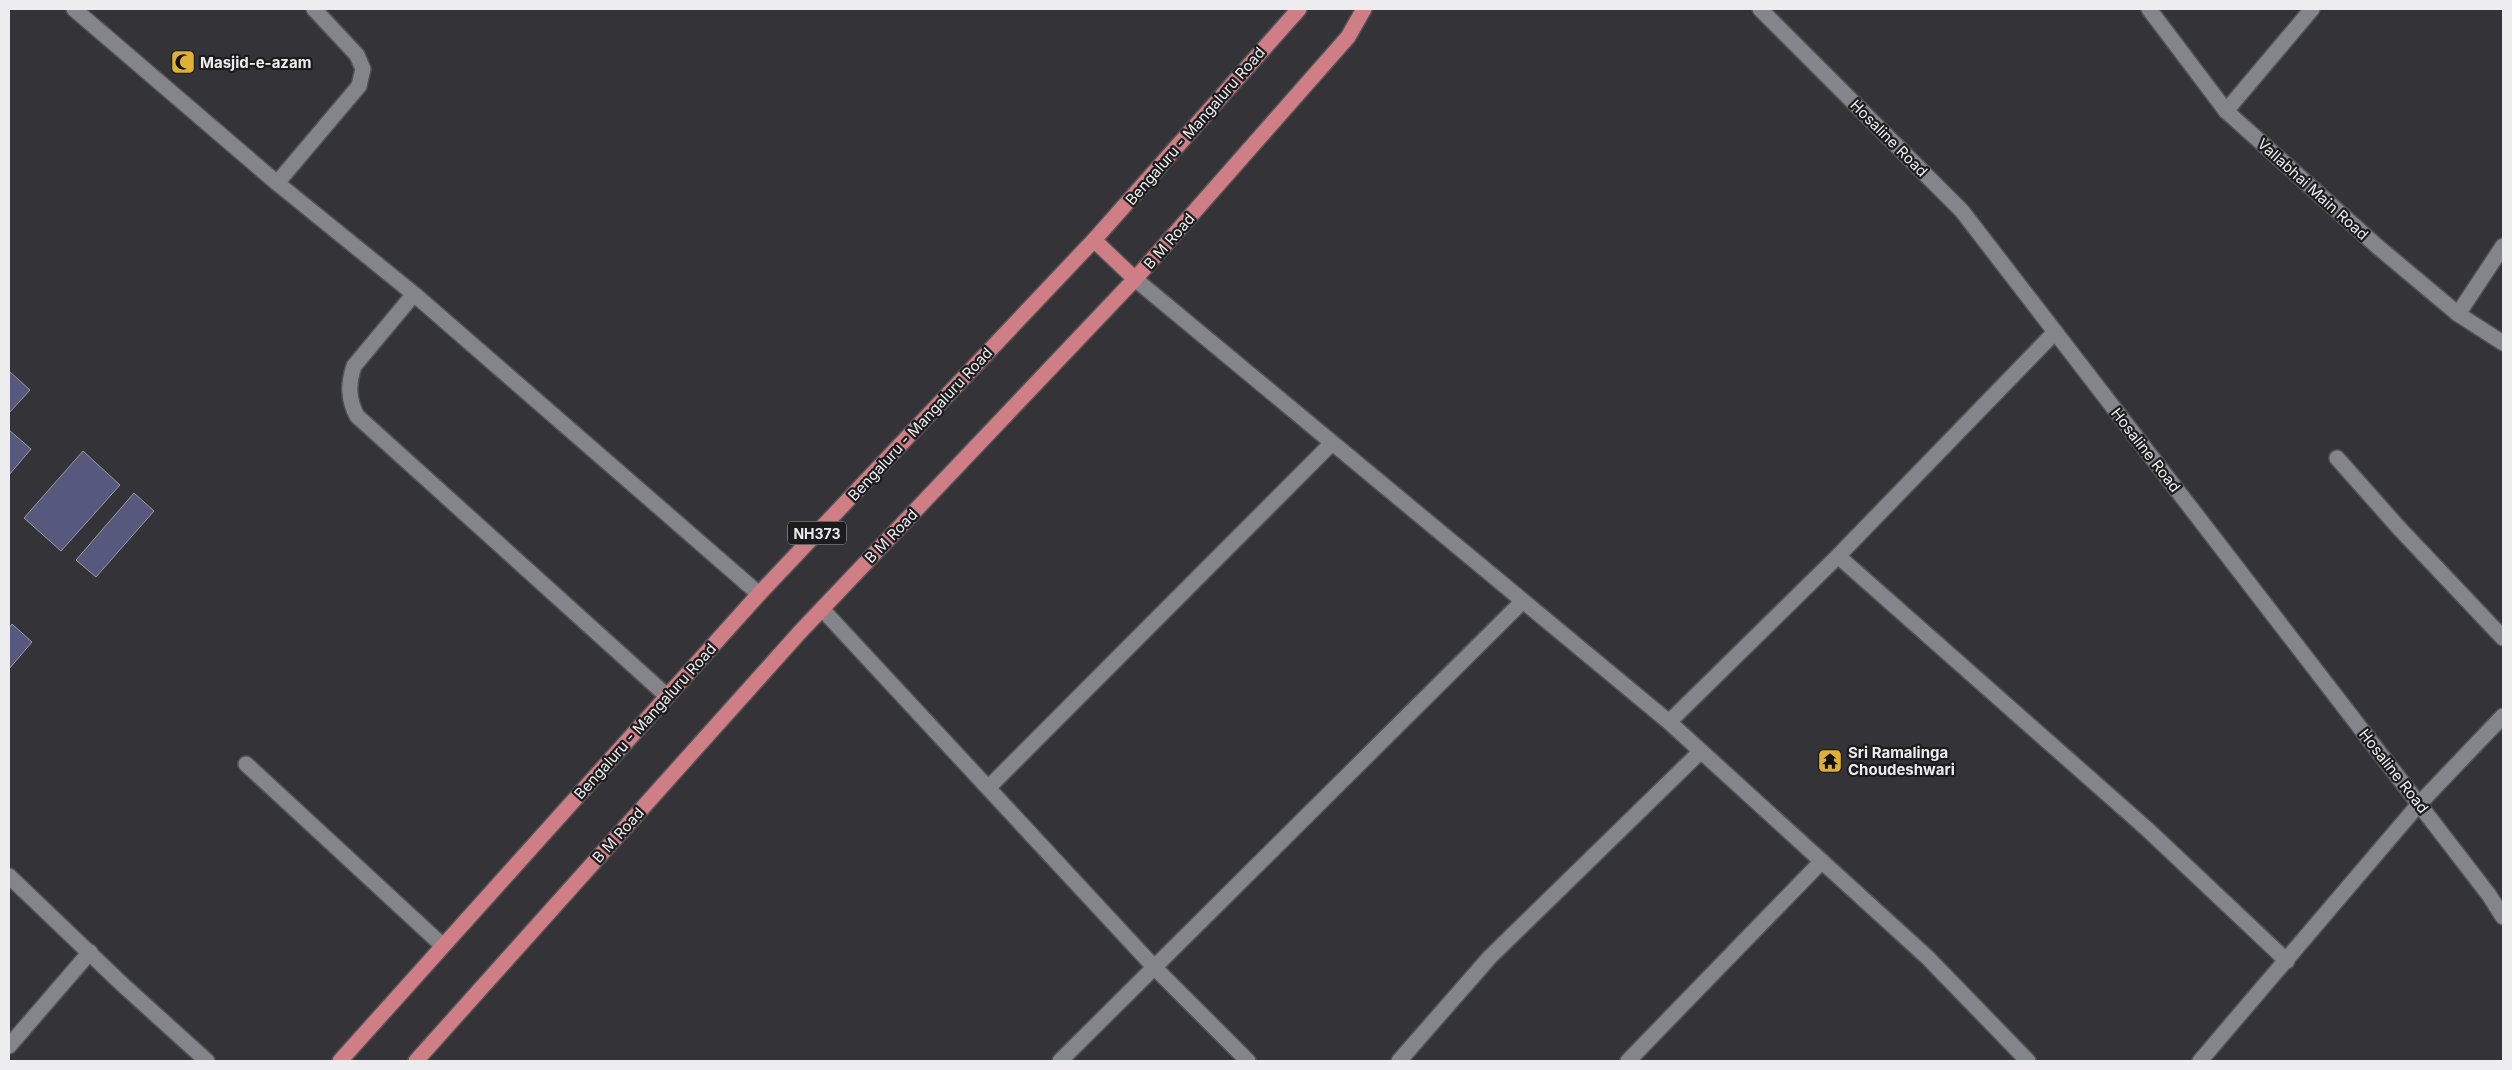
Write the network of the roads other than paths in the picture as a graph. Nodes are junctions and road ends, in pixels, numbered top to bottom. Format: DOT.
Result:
graph roads {
  1 [pos="74,9"];
  2 [pos="314,9"];
  3 [pos="1299,9"];
  4 [pos="1364,9"];
  5 [pos="1760,9"];
  6 [pos="2149,9"];
  7 [pos="2312,9"];
  8 [pos="2226,111"];
  9 [pos="277,182"];
  10 [pos="1094,240"];
  11 [pos="2503,246"];
  12 [pos="1136,279"];
  13 [pos="414,294"];
  14 [pos="2458,314"];
  15 [pos="2055,332"];
  16 [pos="2503,343"];
  17 [pos="1332,443"];
  18 [pos="2337,458"];
  19 [pos="1838,556"];
  20 [pos="759,594"];
  21 [pos="1523,601"];
  22 [pos="822,609"];
  23 [pos="2503,638"];
  24 [pos="667,696"];
  25 [pos="2503,716"];
  26 [pos="1669,722"];
  27 [pos="1701,751"];
  28 [pos="246,764"];
  29 [pos="988,788"];
  30 [pos="2419,804"];
  31 [pos="1822,861"];
  32 [pos="9,876"];
  33 [pos="2503,917"];
  34 [pos="443,946"];
  35 [pos="90,952"];
  36 [pos="2287,961"];
  37 [pos="1155,968"];
  38 [pos="9,1046"];
  39 [pos="207,1061"];
  40 [pos="340,1061"];
  41 [pos="416,1061"];
  42 [pos="1060,1061"];
  43 [pos="1248,1061"];
  44 [pos="1399,1061"];
  45 [pos="1628,1061"];
  46 [pos="2028,1061"];
  47 [pos="2200,1061"];
  1 -- 9 [label="street"];
  2 -- 9 [label="street"];
  3 -- 10 [label="highway, Bengaluru - Mangaluru Road / NH373"];
  4 -- 12 [label="highway, B M Road"];
  5 -- 15 [label="street, Hosaline Road"];
  6 -- 8 [label="street, Vallabhai Main Road"];
  7 -- 8 [label="street"];
  8 -- 14 [label="street, Vallabhai Main Road"];
  9 -- 13 [label="street"];
  10 -- 12 [label="highway"];
  10 -- 20 [label="highway, Bengaluru - Mangaluru Road / NH373"];
  11 -- 14 [label="street"];
  12 -- 17 [label="street"];
  12 -- 22 [label="highway, B M Road"];
  13 -- 20 [label="street"];
  13 -- 24 [label="street"];
  14 -- 16 [label="street, Vallabhai Main Road"];
  15 -- 19 [label="street"];
  15 -- 30 [label="street, Hosaline Road"];
  17 -- 21 [label="street"];
  17 -- 29 [label="street"];
  18 -- 23 [label="street"];
  19 -- 26 [label="street"];
  19 -- 36 [label="street"];
  20 -- 24 [label="highway, Bengaluru - Mangaluru Road / NH373"];
  21 -- 26 [label="street"];
  21 -- 37 [label="street"];
  22 -- 29 [label="street"];
  22 -- 41 [label="highway, B M Road"];
  24 -- 34 [label="highway, Bengaluru - Mangaluru Road / NH373"];
  25 -- 30 [label="street"];
  26 -- 27 [label="street"];
  27 -- 31 [label="street"];
  27 -- 44 [label="street"];
  28 -- 34 [label="street"];
  29 -- 37 [label="street"];
  30 -- 33 [label="street, Hosaline Road"];
  30 -- 36 [label="street"];
  31 -- 45 [label="street"];
  31 -- 46 [label="street"];
  32 -- 35 [label="street"];
  34 -- 40 [label="highway, Bengaluru - Mangaluru Road / NH373"];
  35 -- 38 [label="street"];
  35 -- 39 [label="street"];
  36 -- 47 [label="street"];
  37 -- 42 [label="street"];
  37 -- 43 [label="street"];
}
